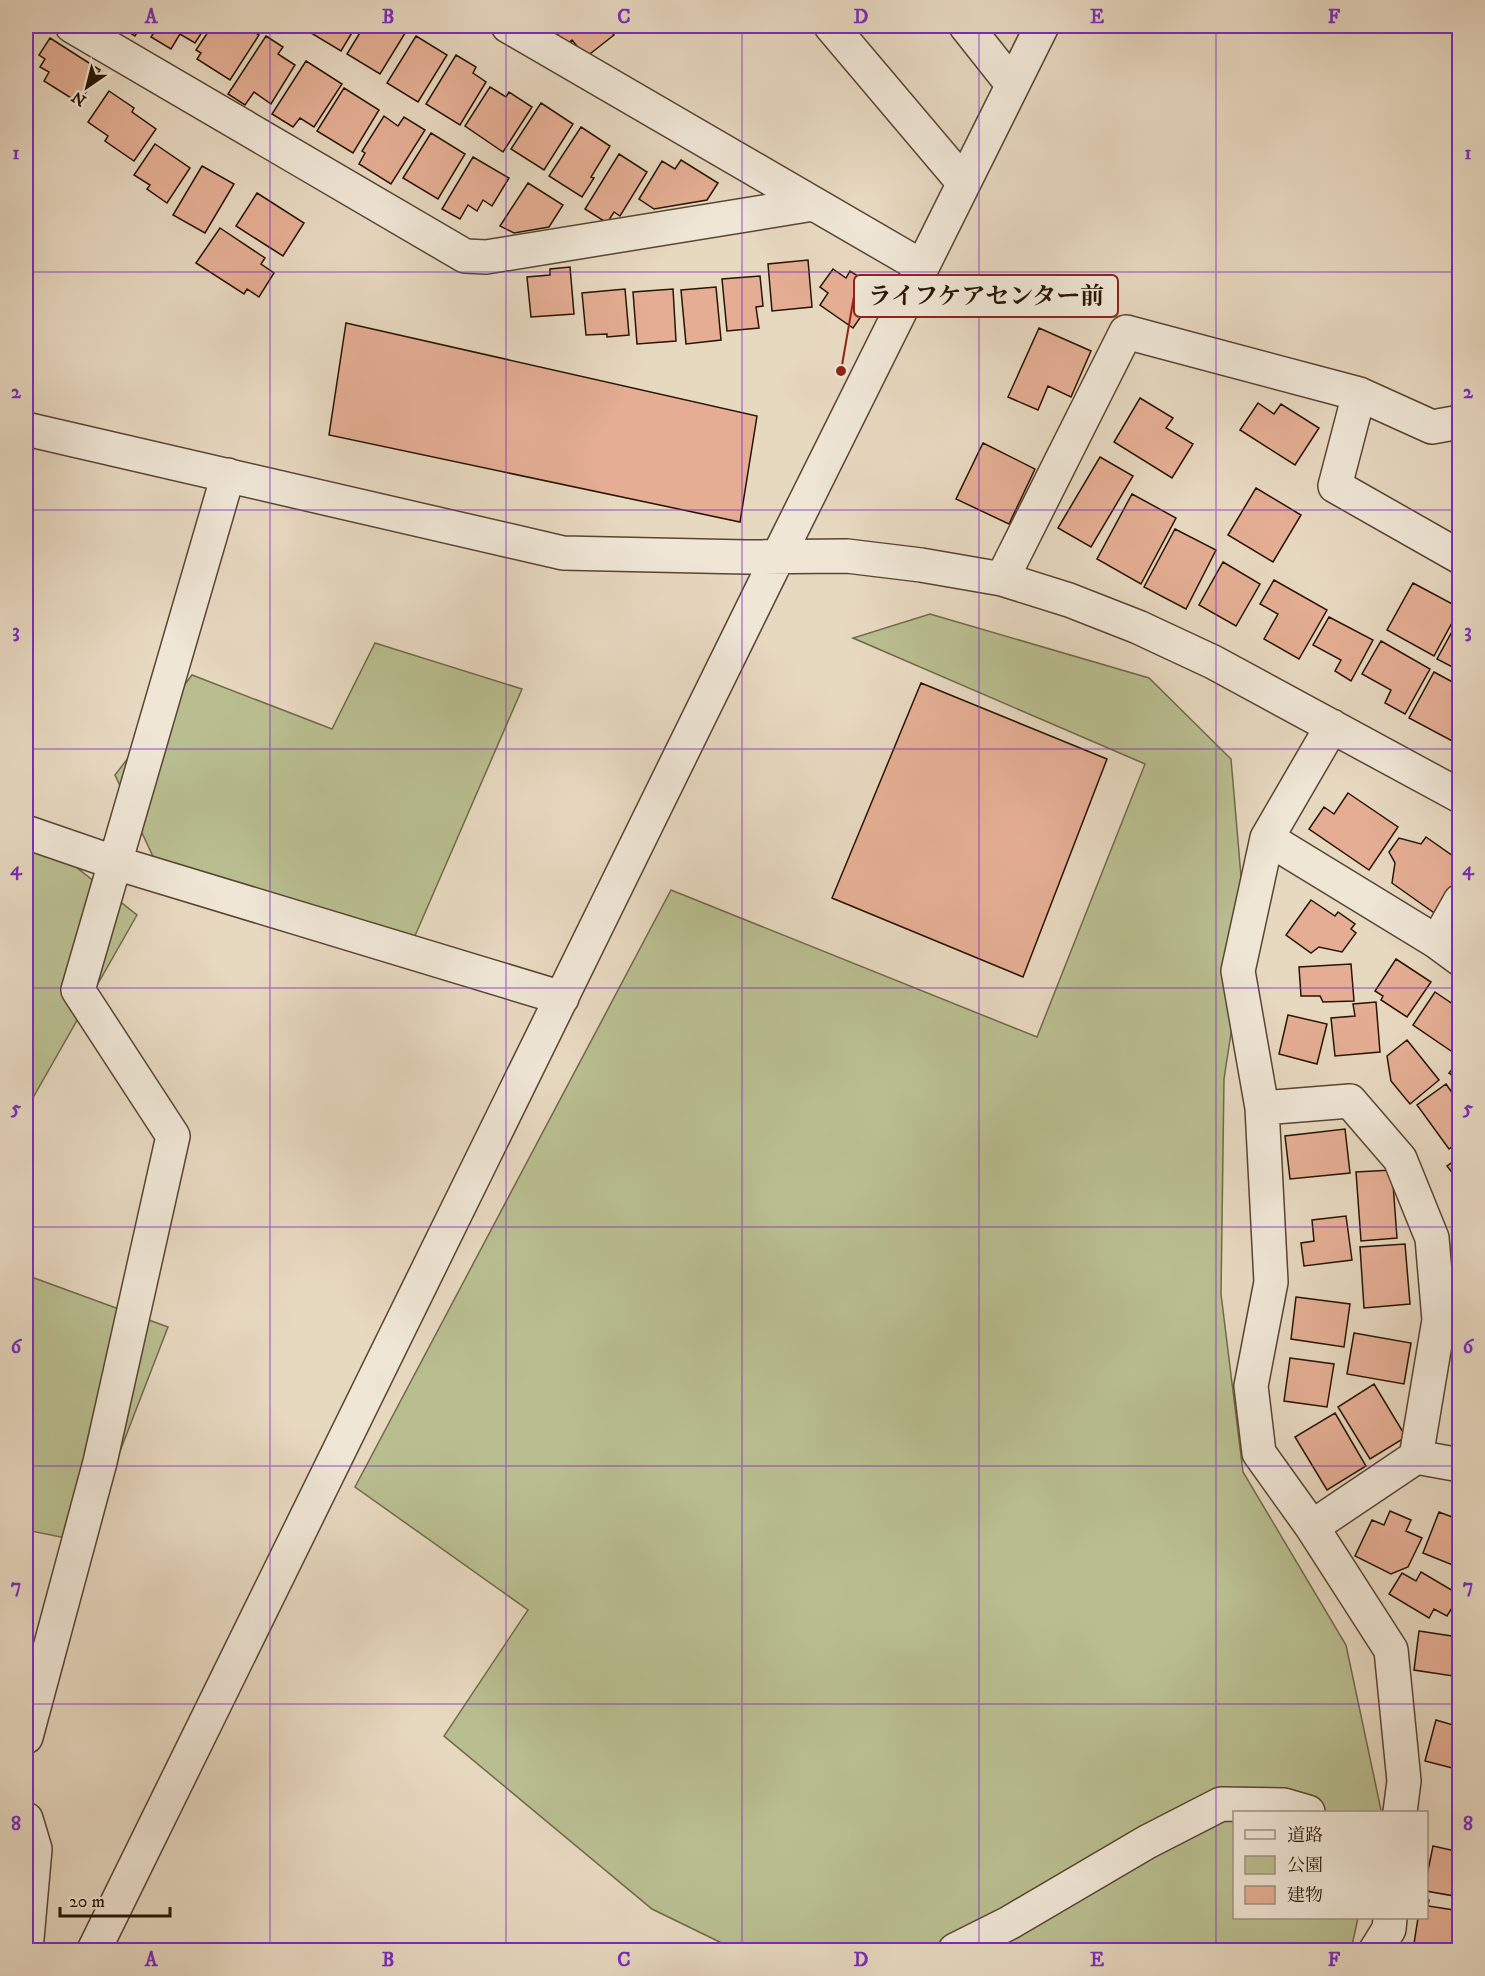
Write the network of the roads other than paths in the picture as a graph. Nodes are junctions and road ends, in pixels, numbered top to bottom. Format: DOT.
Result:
graph roads {
  1 [pos="72,26"];
  2 [pos="508,26"];
  3 [pos="831,26"];
  4 [pos="966,26"];
  5 [pos="1042,26"];
  6 [pos="1012,84"];
  7 [pos="963,182"];
  8 [pos="813,204"];
  9 [pos="921,266"];
  10 [pos="1359,394"];
  11 [pos="1460,422"];
  12 [pos="26,429"];
  13 [pos="228,475"];
  14 [pos="778,557"];
  15 [pos="1460,557"];
  16 [pos="1002,579"];
  17 [pos="1332,726"];
  18 [pos="1460,796"];
  19 [pos="26,832"];
  20 [pos="1267,838"];
  21 [pos="116,863"];
  22 [pos="1460,902"];
  23 [pos="1448,950"];
  24 [pos="562,998"];
  25 [pos="1262,1108"];
  26 [pos="1416,1457"];
  27 [pos="1460,1465"];
  28 [pos="1312,1527"];
  29 [pos="26,1737"];
  30 [pos="1305,1811"];
  31 [pos="1400,1811"];
  32 [pos="26,1819"];
  33 [pos="1390,1919"];
  34 [pos="26,1950"];
  35 [pos="94,1950"];
  36 [pos="955,1950"];
  37 [pos="1376,1950"];
  1 -- 8 [label="street"];
  2 -- 8 [label="street"];
  3 -- 7 [label="street"];
  4 -- 6 [label="street"];
  5 -- 6 [label="street"];
  6 -- 7 [label="street"];
  7 -- 9 [label="street"];
  8 -- 9 [label="street"];
  9 -- 14 [label="street"];
  10 -- 11 [label="street"];
  10 -- 15 [label="street"];
  10 -- 16 [label="street"];
  12 -- 13 [label="street"];
  13 -- 14 [label="street"];
  13 -- 21 [label="street"];
  14 -- 16 [label="street"];
  14 -- 24 [label="street"];
  16 -- 17 [label="street"];
  17 -- 18 [label="street"];
  17 -- 20 [label="street"];
  19 -- 21 [label="street"];
  20 -- 23 [label="street"];
  20 -- 25 [label="street"];
  21 -- 24 [label="street"];
  21 -- 29 [label="street"];
  22 -- 23 [label="street"];
  24 -- 35 [label="street"];
  25 -- 26 [label="street"];
  25 -- 28 [label="street"];
  26 -- 27 [label="street"];
  26 -- 28 [label="street"];
  28 -- 31 [label="street"];
  30 -- 36 [label="street"];
  32 -- 34 [label="street"];
  33 -- 37 [label="street"];
}
